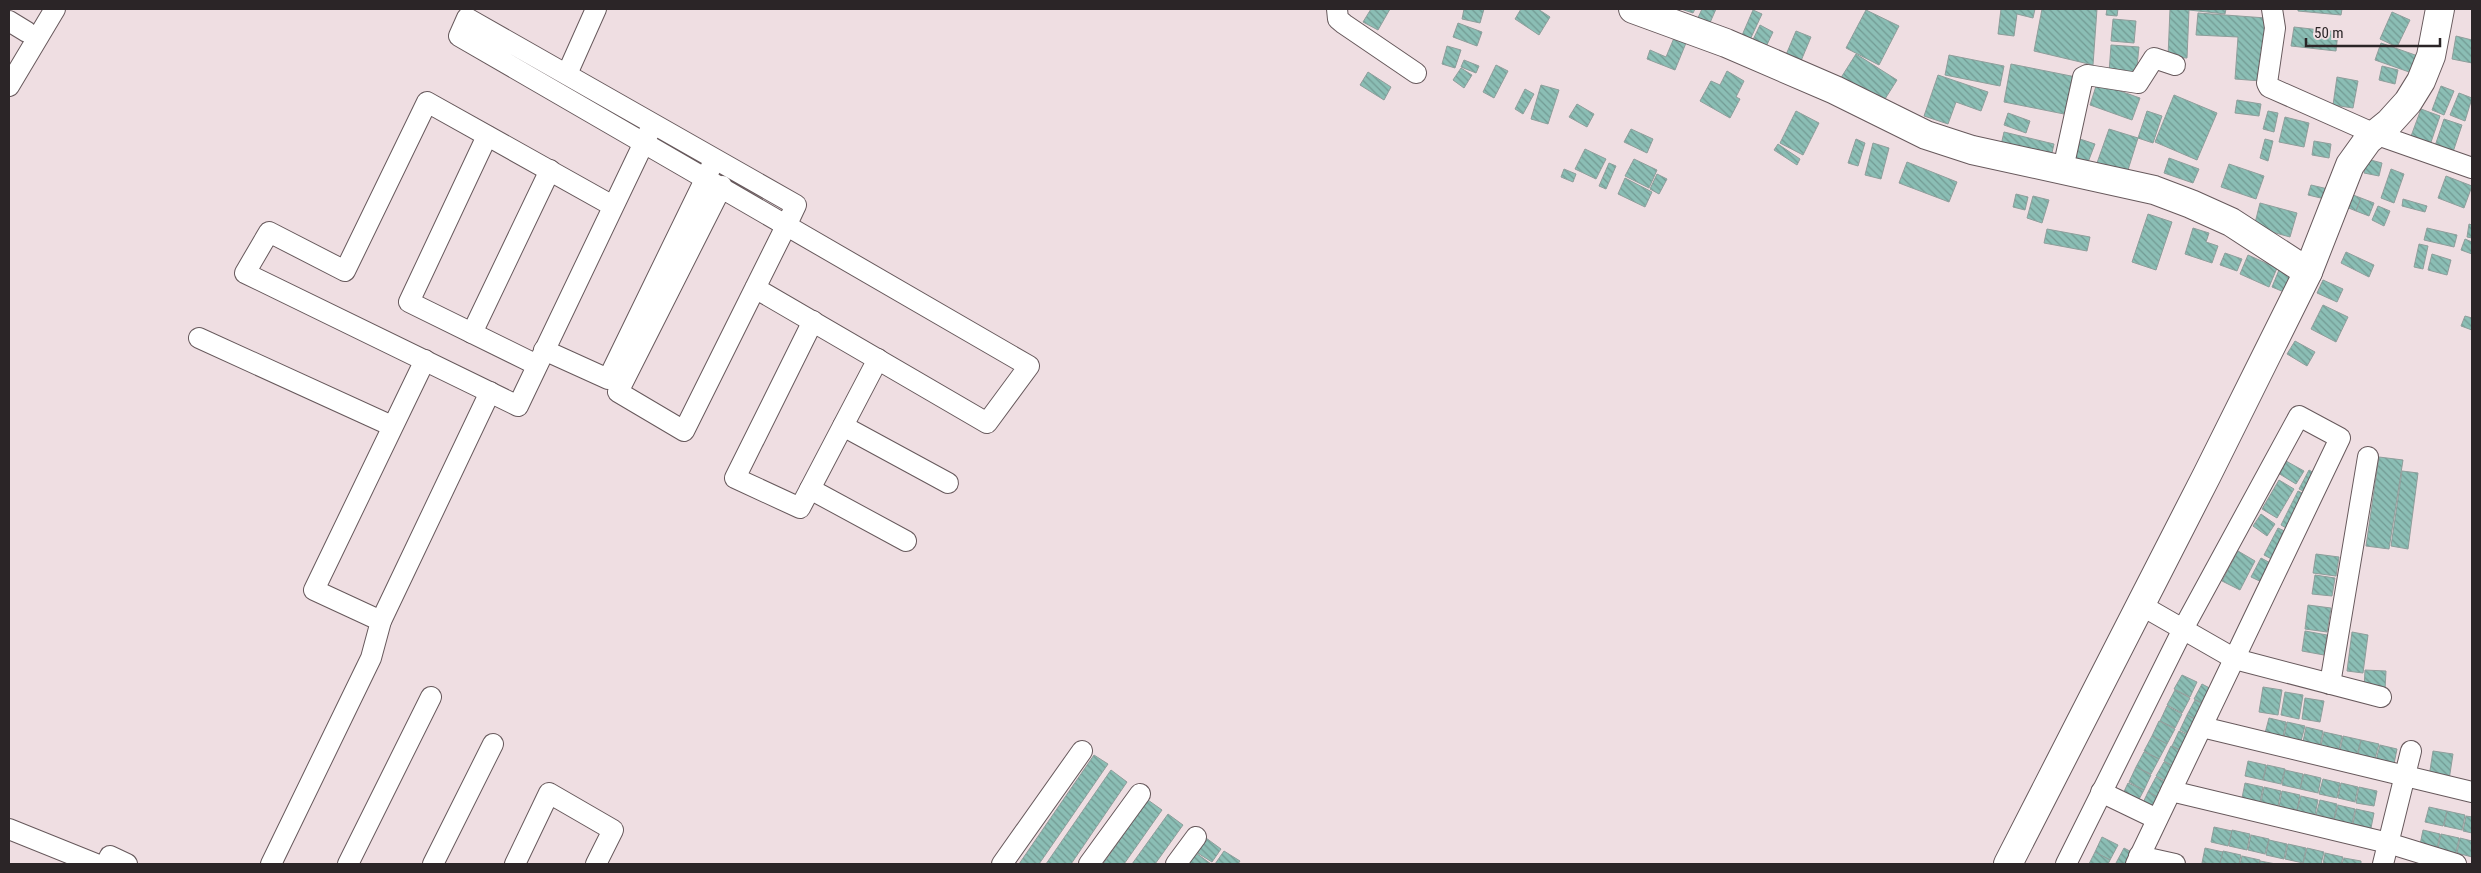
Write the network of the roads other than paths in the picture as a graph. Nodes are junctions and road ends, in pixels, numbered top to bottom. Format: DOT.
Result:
graph roads {
  1 [pos="41,9"];
  2 [pos="55,9"];
  3 [pos="595,9"];
  4 [pos="1337,9"];
  5 [pos="1633,9"];
  6 [pos="2272,9"];
  7 [pos="2440,9"];
  8 [pos="9,21"];
  9 [pos="27,32"];
  10 [pos="9,63"];
  11 [pos="2175,65"];
  12 [pos="1416,73"];
  13 [pos="567,74"];
  14 [pos="9,86"];
  15 [pos="653,124"];
  16 [pos="2375,134"];
  17 [pos="488,136"];
  18 [pos="644,142"];
  19 [pos="716,159"];
  20 [pos="2472,168"];
  21 [pos="2063,169"];
  22 [pos="550,170"];
  23 [pos="714,182"];
  24 [pos="614,206"];
  25 [pos="787,224"];
  26 [pos="2308,272"];
  27 [pos="755,288"];
  28 [pos="813,321"];
  29 [pos="472,333"];
  30 [pos="199,338"];
  31 [pos="541,358"];
  32 [pos="878,359"];
  33 [pos="425,360"];
  34 [pos="490,392"];
  35 [pos="392,426"];
  36 [pos="843,426"];
  37 [pos="2368,457"];
  38 [pos="948,483"];
  39 [pos="810,489"];
  40 [pos="906,541"];
  41 [pos="2139,604"];
  42 [pos="381,621"];
  43 [pos="2183,629"];
  44 [pos="2235,659"];
  45 [pos="2330,684"];
  46 [pos="431,696"];
  47 [pos="2381,697"];
  48 [pos="2202,727"];
  49 [pos="493,744"];
  50 [pos="1082,751"];
  51 [pos="2411,751"];
  52 [pos="2405,776"];
  53 [pos="2171,791"];
  54 [pos="2101,792"];
  55 [pos="2472,792"];
  56 [pos="1140,794"];
  57 [pos="2157,819"];
  58 [pos="9,829"];
  59 [pos="1196,837"];
  60 [pos="2388,843"];
  61 [pos="2137,860"];
  62 [pos="96,864"];
  63 [pos="106,864"];
  64 [pos="128,864"];
  65 [pos="271,864"];
  66 [pos="348,864"];
  67 [pos="433,864"];
  68 [pos="514,864"];
  69 [pos="596,864"];
  70 [pos="1002,864"];
  71 [pos="1089,864"];
  72 [pos="1176,864"];
  73 [pos="2008,864"];
  74 [pos="2066,864"];
  75 [pos="2175,864"];
  76 [pos="2383,864"];
  77 [pos="2456,864"];
  1 -- 9 [label="street"];
  2 -- 14 [label="street"];
  3 -- 13 [label="street"];
  4 -- 12 [label="street"];
  5 -- 21 [label="street"];
  6 -- 16 [label="street"];
  7 -- 16 [label="street"];
  8 -- 9 [label="street"];
  9 -- 10 [label="street"];
  11 -- 21 [label="street"];
  13 -- 15 [label="street"];
  13 -- 18 [label="street"];
  15 -- 18 [label="street"];
  15 -- 19 [label="street"];
  16 -- 20 [label="street"];
  16 -- 26 [label="street"];
  17 -- 22 [label="street"];
  17 -- 29 [label="street"];
  17 -- 33 [label="street"];
  18 -- 23 [label="street"];
  18 -- 24 [label="street"];
  19 -- 23 [label="street"];
  19 -- 25 [label="street"];
  21 -- 26 [label="street"];
  22 -- 24 [label="street"];
  22 -- 29 [label="street"];
  23 -- 25 [label="street"];
  23 -- 27 [label="street"];
  23 -- 31 [label="street"];
  24 -- 31 [label="street"];
  25 -- 27 [label="street"];
  25 -- 32 [label="street"];
  26 -- 41 [label="street"];
  27 -- 28 [label="street"];
  28 -- 32 [label="street"];
  28 -- 39 [label="street"];
  29 -- 31 [label="street"];
  30 -- 35 [label="street"];
  31 -- 34 [label="street"];
  32 -- 36 [label="street"];
  33 -- 34 [label="street"];
  33 -- 35 [label="street"];
  34 -- 42 [label="street"];
  35 -- 42 [label="street"];
  36 -- 38 [label="street"];
  36 -- 39 [label="street"];
  37 -- 45 [label="street"];
  39 -- 40 [label="street"];
  41 -- 43 [label="street"];
  41 -- 73 [label="street"];
  42 -- 65 [label="street"];
  43 -- 44 [label="street"];
  43 -- 44 [label="street"];
  43 -- 54 [label="street"];
  44 -- 45 [label="street"];
  44 -- 48 [label="street"];
  45 -- 47 [label="street"];
  46 -- 66 [label="street"];
  48 -- 52 [label="street"];
  48 -- 53 [label="street"];
  49 -- 67 [label="street"];
  50 -- 70 [label="street"];
  51 -- 52 [label="street"];
  52 -- 55 [label="street"];
  52 -- 60 [label="street"];
  53 -- 57 [label="street"];
  53 -- 60 [label="street"];
  54 -- 57 [label="street"];
  54 -- 74 [label="street"];
  56 -- 71 [label="street"];
  57 -- 61 [label="street"];
  58 -- 62 [label="street"];
  59 -- 72 [label="street"];
  60 -- 76 [label="street"];
  60 -- 77 [label="street"];
  61 -- 75 [label="street"];
  63 -- 64 [label="street"];
  68 -- 69 [label="street"];
}
